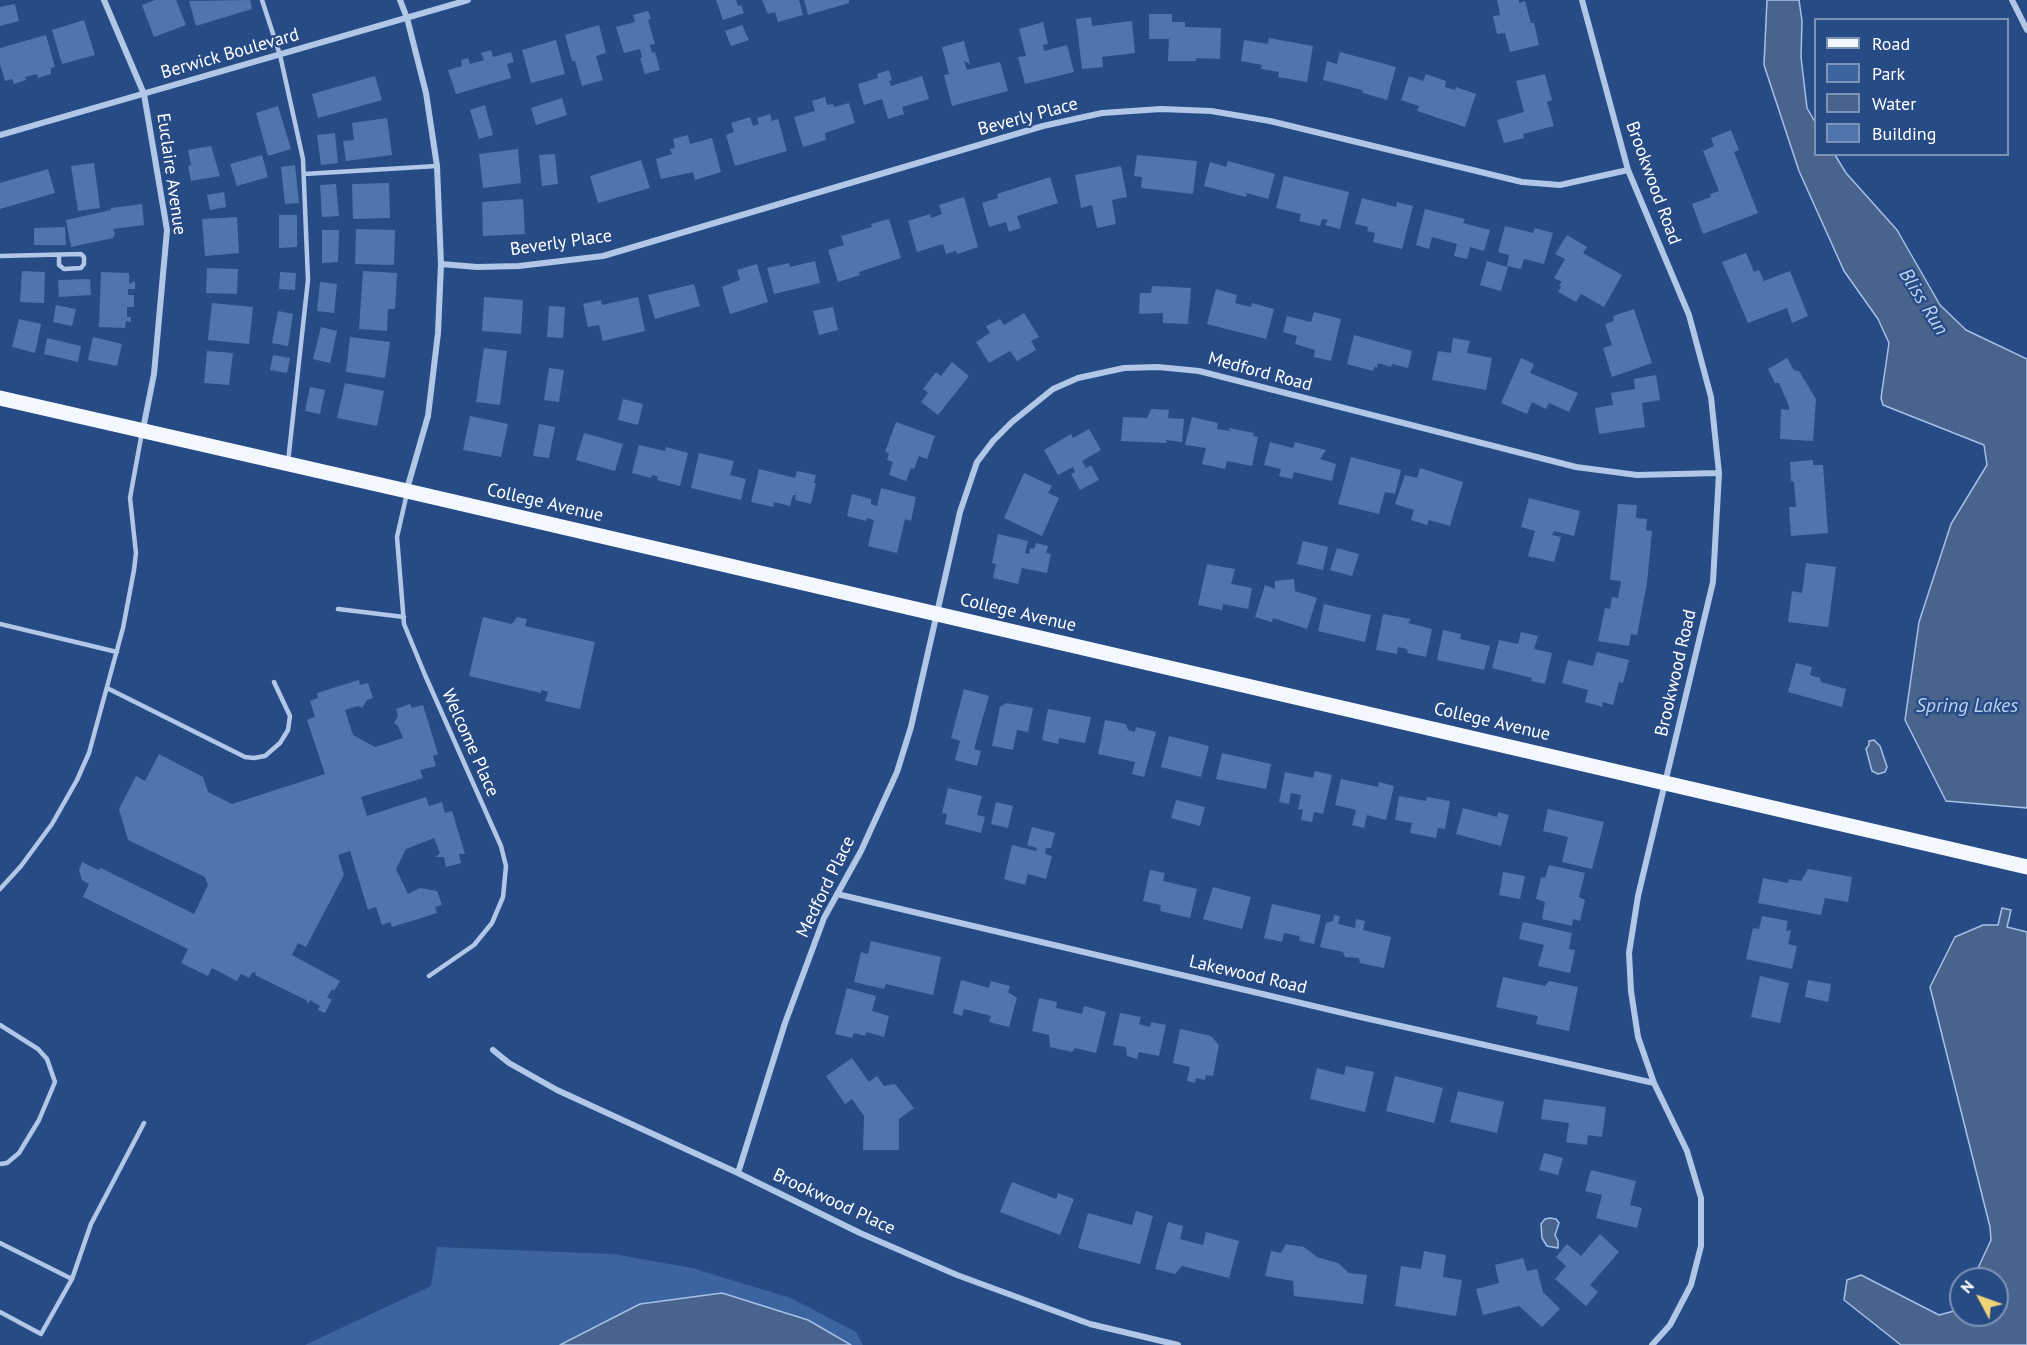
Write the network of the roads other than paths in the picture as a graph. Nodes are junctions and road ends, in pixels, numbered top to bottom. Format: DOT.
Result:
graph roads {
  1 [pos="105,0"];
  2 [pos="262,0"];
  3 [pos="400,0"];
  4 [pos="468,0"];
  5 [pos="1582,0"];
  6 [pos="2012,0"];
  7 [pos="407,18"];
  8 [pos="2027,30"];
  9 [pos="280,55"];
  10 [pos="144,94"];
  11 [pos="0,135"];
  12 [pos="437,166"];
  13 [pos="1628,170"];
  14 [pos="304,174"];
  15 [pos="58,255"];
  16 [pos="0,256"];
  17 [pos="441,264"];
  18 [pos="0,398"];
  19 [pos="142,431"];
  20 [pos="288,464"];
  21 [pos="1719,473"];
  22 [pos="407,490"];
  23 [pos="338,609"];
  24 [pos="938,614"];
  25 [pos="404,617"];
  26 [pos="0,624"];
  27 [pos="117,652"];
  28 [pos="274,682"];
  29 [pos="107,688"];
  30 [pos="1665,782"];
  31 [pos="2027,867"];
  32 [pos="0,889"];
  33 [pos="837,894"];
  34 [pos="429,976"];
  35 [pos="0,1026"];
  36 [pos="493,1050"];
  37 [pos="1654,1083"];
  38 [pos="144,1123"];
  39 [pos="0,1164"];
  40 [pos="738,1173"];
  41 [pos="0,1243"];
  42 [pos="72,1279"];
  43 [pos="0,1312"];
  44 [pos="1178,1345"];
  45 [pos="1652,1345"];
  1 -- 10 [label="street, Euclaire Avenue"];
  2 -- 9 [label="lane"];
  3 -- 7 [label="street"];
  4 -- 7 [label="street, Berwick Boulevard"];
  5 -- 13 [label="street, Brookwood Road"];
  6 -- 8 [label="street"];
  7 -- 9 [label="street, Berwick Boulevard"];
  7 -- 12 [label="street"];
  9 -- 10 [label="street, Berwick Boulevard"];
  9 -- 14 [label="lane"];
  10 -- 11 [label="street, Berwick Boulevard"];
  10 -- 19 [label="street, Euclaire Avenue"];
  12 -- 14 [label="lane"];
  12 -- 17 [label="street"];
  13 -- 17 [label="street, Beverly Place"];
  13 -- 21 [label="street, Brookwood Road"];
  14 -- 20 [label="lane"];
  15 -- 15 [label="lane"];
  15 -- 16 [label="lane"];
  17 -- 22 [label="street"];
  18 -- 19 [label="main road, College Avenue"];
  19 -- 20 [label="main road, College Avenue"];
  19 -- 27 [label="lane"];
  20 -- 22 [label="main road, College Avenue"];
  21 -- 24 [label="street, Medford Road"];
  21 -- 30 [label="street, Brookwood Road"];
  22 -- 24 [label="main road, College Avenue"];
  22 -- 25 [label="lane, Welcome Place"];
  23 -- 25 [label="lane"];
  24 -- 30 [label="main road, College Avenue"];
  24 -- 33 [label="street, Medford Place"];
  25 -- 34 [label="lane, Welcome Place"];
  26 -- 27 [label="lane"];
  27 -- 29 [label="lane"];
  28 -- 29 [label="lane"];
  29 -- 32 [label="lane"];
  30 -- 31 [label="main road, College Avenue"];
  30 -- 37 [label="street, Brookwood Road"];
  33 -- 37 [label="street, Lakewood Road"];
  33 -- 40 [label="street, Medford Place"];
  35 -- 39 [label="lane"];
  36 -- 40 [label="street, Brookwood Place"];
  37 -- 45 [label="street, Brookwood Road"];
  38 -- 42 [label="lane"];
  40 -- 44 [label="street, Brookwood Place"];
  41 -- 42 [label="lane"];
  42 -- 43 [label="lane"];
}
